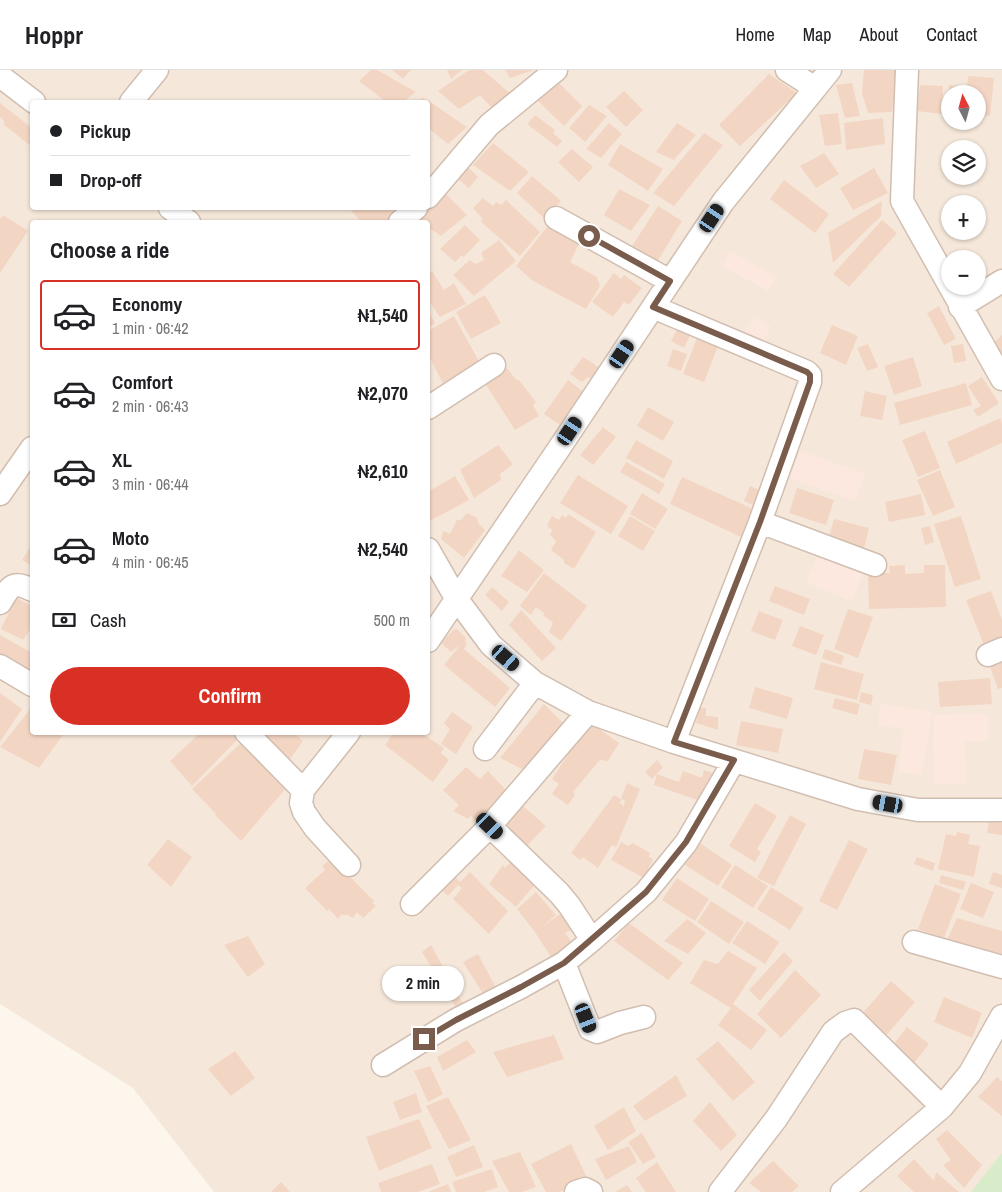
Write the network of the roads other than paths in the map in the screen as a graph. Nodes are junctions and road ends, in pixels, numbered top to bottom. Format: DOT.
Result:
graph roads {
  1 [pos="157,70"];
  2 [pos="556,70"];
  3 [pos="786,70"];
  4 [pos="830,70"];
  5 [pos="907,70"];
  6 [pos="4,77"];
  7 [pos="815,88"];
  8 [pos="32,100"];
  9 [pos="133,100"];
  10 [pos="430,195"];
  11 [pos="173,210"];
  12 [pos="414,210"];
  13 [pos="556,218"];
  14 [pos="186,220"];
  15 [pos="402,220"];
  16 [pos="670,281"];
  17 [pos="1002,281"];
  18 [pos="653,307"];
  19 [pos="960,307"];
  20 [pos="494,365"];
  21 [pos="1002,379"];
  22 [pos="430,407"];
  23 [pos="30,451"];
  24 [pos="0,494"];
  25 [pos="760,522"];
  26 [pos="430,552"];
  27 [pos="875,565"];
  28 [pos="30,589"];
  29 [pos="456,598"];
  30 [pos="0,603"];
  31 [pos="430,638"];
  32 [pos="0,666"];
  33 [pos="535,683"];
  34 [pos="30,684"];
  35 [pos="588,712"];
  36 [pos="249,735"];
  37 [pos="346,735"];
  38 [pos="674,742"];
  39 [pos="485,750"];
  40 [pos="734,760"];
  41 [pos="303,790"];
  42 [pos="1002,810"];
  43 [pos="490,826"];
  44 [pos="349,865"];
  45 [pos="412,904"];
  46 [pos="592,940"];
  47 [pos="914,942"];
  48 [pos="564,963"];
  49 [pos="1002,967"];
  50 [pos="1002,1016"];
  51 [pos="644,1017"];
  52 [pos="383,1066"];
  53 [pos="942,1107"];
  54 [pos="576,1192"];
  55 [pos="592,1192"];
  56 [pos="720,1192"];
  57 [pos="842,1192"];
  1 -- 9 [label="street"];
  2 -- 10 [label="street"];
  3 -- 7 [label="street"];
  4 -- 7 [label="street"];
  5 -- 19 [label="street"];
  6 -- 8 [label="street"];
  7 -- 16 [label="street"];
  11 -- 14 [label="street"];
  12 -- 15 [label="street"];
  13 -- 16 [label="street"];
  16 -- 18 [label="street"];
  17 -- 19 [label="street"];
  18 -- 25 [label="street"];
  18 -- 29 [label="street"];
  19 -- 21 [label="street"];
  20 -- 22 [label="street"];
  23 -- 24 [label="street"];
  25 -- 27 [label="street"];
  25 -- 38 [label="street"];
  26 -- 29 [label="street"];
  28 -- 30 [label="street"];
  29 -- 31 [label="street"];
  29 -- 33 [label="street"];
  32 -- 34 [label="street"];
  33 -- 35 [label="street"];
  33 -- 39 [label="street"];
  35 -- 38 [label="street"];
  35 -- 43 [label="street"];
  36 -- 41 [label="street"];
  37 -- 41 [label="street"];
  38 -- 40 [label="street"];
  40 -- 42 [label="street"];
  40 -- 46 [label="street"];
  41 -- 44 [label="street"];
  43 -- 45 [label="street"];
  43 -- 46 [label="street"];
  46 -- 48 [label="street"];
  47 -- 49 [label="street"];
  48 -- 51 [label="street"];
  48 -- 52 [label="street"];
  50 -- 53 [label="street"];
  53 -- 56 [label="street"];
  53 -- 57 [label="street"];
  54 -- 55 [label="street"];
}
